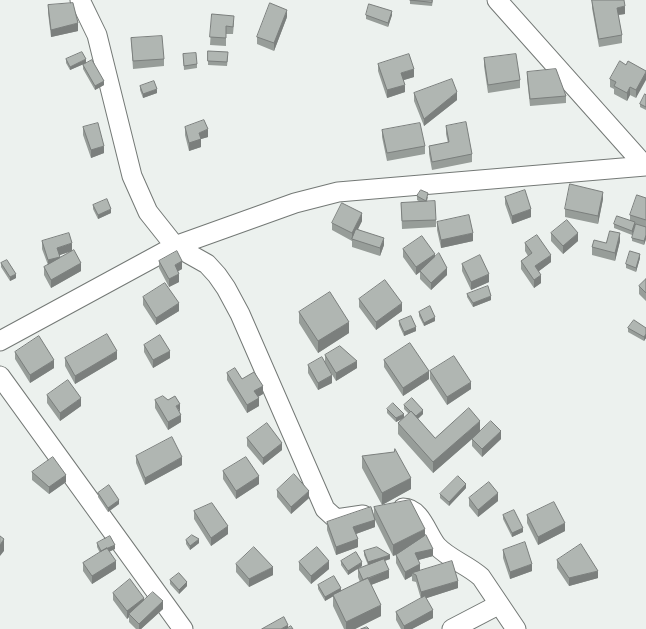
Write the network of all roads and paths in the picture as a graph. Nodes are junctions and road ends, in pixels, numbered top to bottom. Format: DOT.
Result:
graph roads {
  1 [pos="80,0"];
  2 [pos="497,0"];
  3 [pos="645,166"];
  4 [pos="175,246"];
  5 [pos="0,341"];
  6 [pos="0,376"];
  7 [pos="498,604"];
  8 [pos="183,629"];
  9 [pos="452,629"];
  10 [pos="516,629"];
  1 -- 4 [label="street"];
  2 -- 3 [label="street"];
  3 -- 4 [label="street"];
  4 -- 5 [label="street"];
  4 -- 7 [label="street"];
  6 -- 8 [label="street"];
  7 -- 9 [label="street"];
  7 -- 10 [label="street"];
}
